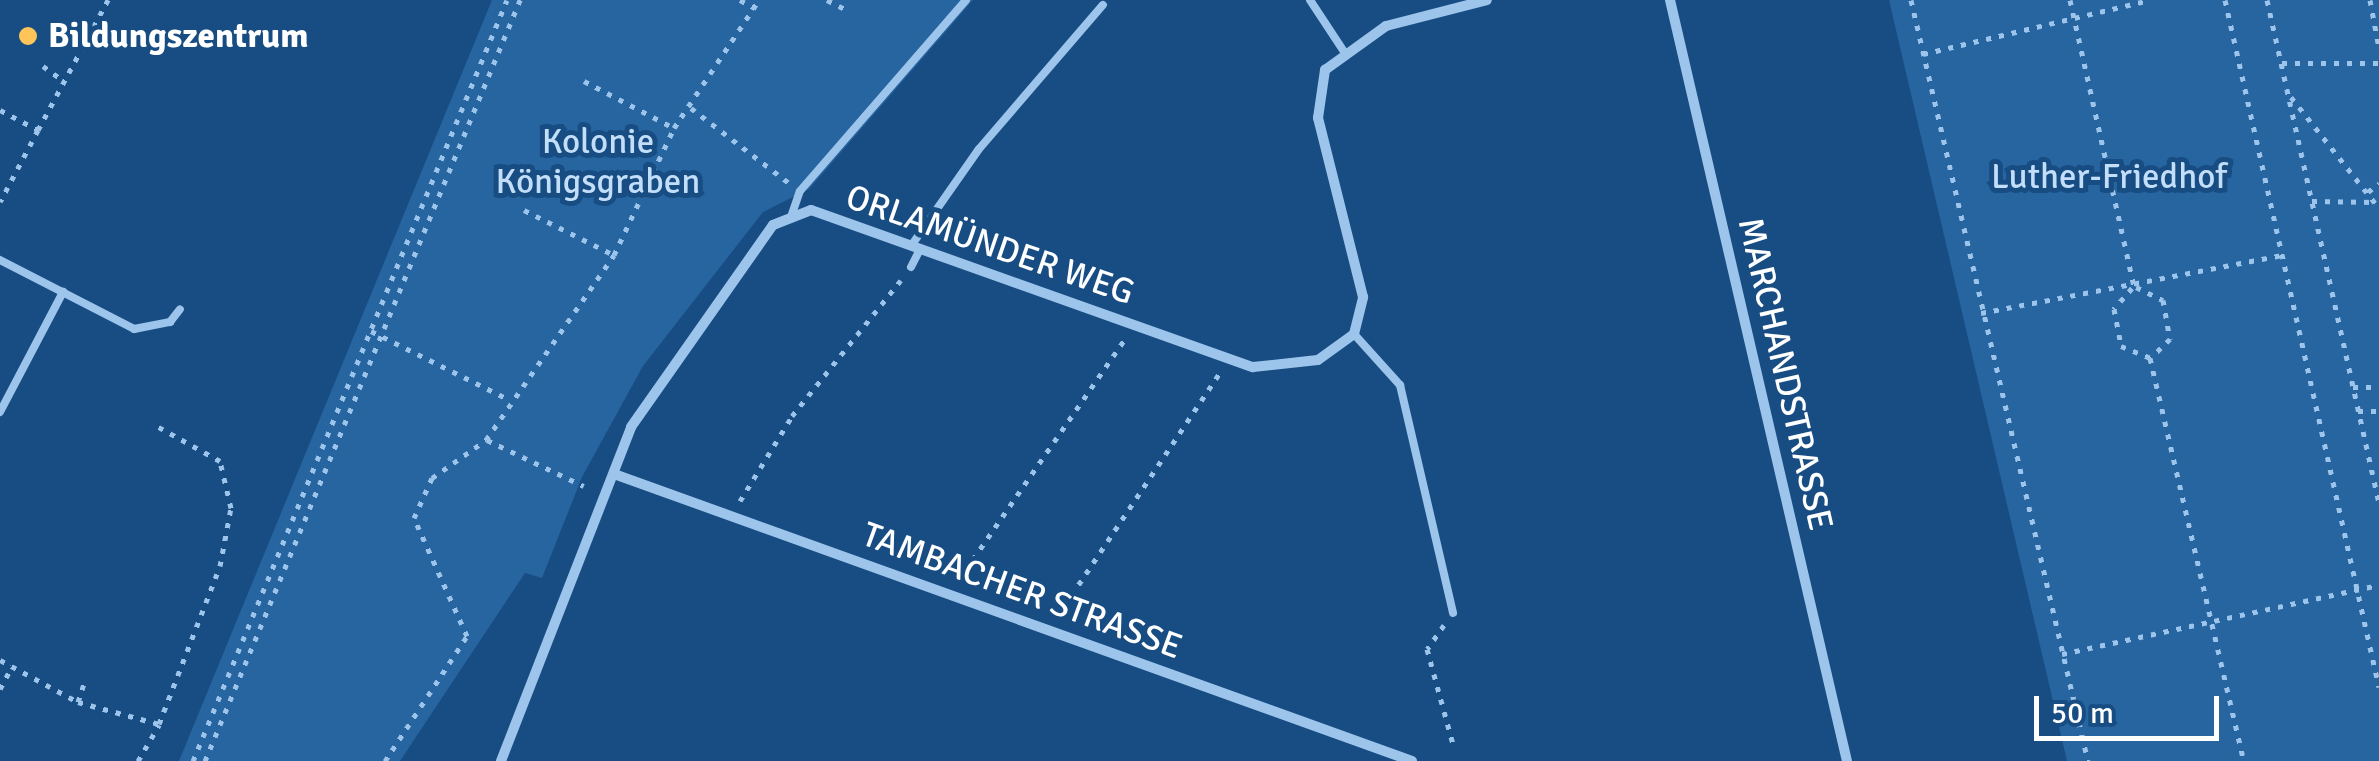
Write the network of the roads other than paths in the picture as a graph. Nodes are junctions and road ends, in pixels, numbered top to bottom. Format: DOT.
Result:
graph roads {
  1 [pos="966,0"];
  2 [pos="1310,0"];
  3 [pos="1487,0"];
  4 [pos="1670,0"];
  5 [pos="1103,5"];
  6 [pos="1344,50"];
  7 [pos="792,214"];
  8 [pos="916,247"];
  9 [pos="0,260"];
  10 [pos="911,267"];
  11 [pos="63,292"];
  12 [pos="180,309"];
  13 [pos="1354,334"];
  14 [pos="0,412"];
  15 [pos="614,474"];
  16 [pos="1453,613"];
  17 [pos="1380,756"];
  18 [pos="501,761"];
  19 [pos="1412,761"];
  20 [pos="1847,761"];
  1 -- 7 [label="lane"];
  2 -- 6 [label="lane"];
  3 -- 6 [label="street"];
  4 -- 20 [label="street, MARCHANDSTRASSE"];
  5 -- 8 [label="lane"];
  6 -- 13 [label="street"];
  7 -- 8 [label="street, ORLAMÜNDER WEG"];
  7 -- 15 [label="street, ORLAMÜNDER WEG"];
  8 -- 10 [label="lane"];
  8 -- 13 [label="street, ORLAMÜNDER WEG"];
  9 -- 11 [label="lane"];
  11 -- 12 [label="lane"];
  11 -- 14 [label="lane"];
  13 -- 16 [label="lane"];
  15 -- 17 [label="street, TAMBACHER STRASSE"];
  15 -- 18 [label="street, ORLAMÜNDER WEG"];
  17 -- 19 [label="street, TAMBACHER STRASSE"];
}
